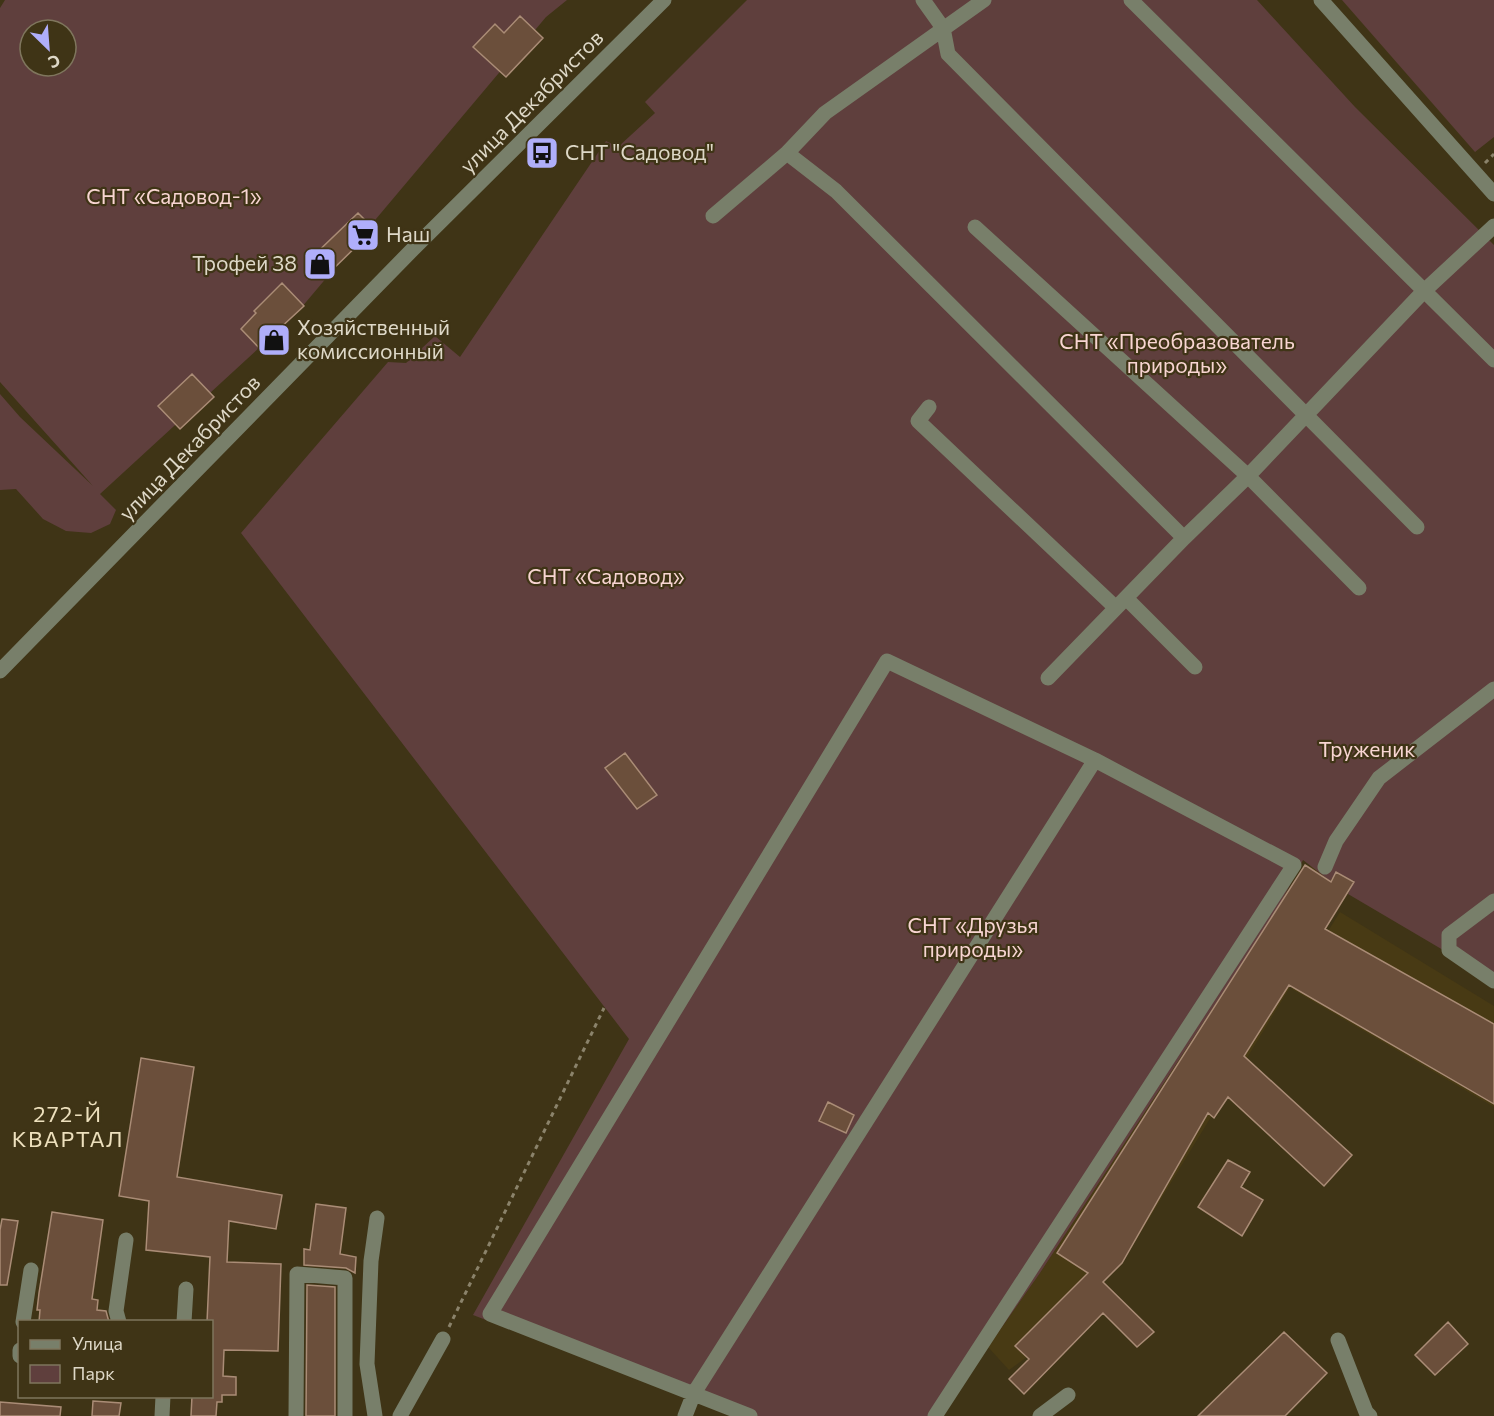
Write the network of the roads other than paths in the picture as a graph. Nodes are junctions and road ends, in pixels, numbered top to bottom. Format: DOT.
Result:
graph roads {
  1 [pos="664,0"];
  2 [pos="923,0"];
  3 [pos="984,0"];
  4 [pos="1131,0"];
  5 [pos="1321,0"];
  6 [pos="943,28"];
  7 [pos="787,153"];
  8 [pos="1494,194"];
  9 [pos="713,216"];
  10 [pos="1494,226"];
  11 [pos="975,227"];
  12 [pos="1423,292"];
  13 [pos="1494,360"];
  14 [pos="929,406"];
  15 [pos="1306,415"];
  16 [pos="1248,476"];
  17 [pos="1417,527"];
  18 [pos="1184,538"];
  19 [pos="1359,588"];
  20 [pos="1121,603"];
  21 [pos="1195,667"];
  22 [pos="0,671"];
  23 [pos="1048,678"];
  24 [pos="1494,688"];
  25 [pos="1095,760"];
  26 [pos="1325,867"];
  27 [pos="1494,901"];
  28 [pos="1494,981"];
  29 [pos="377,1218"];
  30 [pos="126,1240"];
  31 [pos="31,1270"];
  32 [pos="186,1288"];
  33 [pos="23,1320"];
  34 [pos="118,1320"];
  35 [pos="184,1320"];
  36 [pos="443,1339"];
  37 [pos="1338,1340"];
  38 [pos="370,1381"];
  39 [pos="694,1392"];
  40 [pos="1068,1395"];
  41 [pos="163,1398"];
  42 [pos="162,1416"];
  43 [pos="296,1416"];
  44 [pos="345,1416"];
  45 [pos="370,1416"];
  46 [pos="375,1416"];
  47 [pos="400,1416"];
  48 [pos="685,1416"];
  49 [pos="750,1416"];
  50 [pos="935,1416"];
  51 [pos="1040,1416"];
  52 [pos="1370,1416"];
  1 -- 22 [label="street, улица Декабристов"];
  2 -- 6 [label="street"];
  3 -- 6 [label="street"];
  4 -- 12 [label="street"];
  5 -- 8 [label="street"];
  6 -- 7 [label="street"];
  6 -- 15 [label="street"];
  7 -- 9 [label="street"];
  7 -- 18 [label="street"];
  10 -- 12 [label="street"];
  11 -- 16 [label="street"];
  12 -- 13 [label="street"];
  12 -- 15 [label="street"];
  14 -- 20 [label="street"];
  15 -- 16 [label="street"];
  15 -- 17 [label="street"];
  16 -- 18 [label="street"];
  16 -- 19 [label="street"];
  18 -- 20 [label="street"];
  20 -- 21 [label="street"];
  20 -- 23 [label="street"];
  24 -- 26 [label="street"];
  25 -- 39 [label="street"];
  25 -- 39 [label="street"];
  25 -- 50 [label="street"];
  27 -- 28 [label="street"];
  29 -- 38 [label="street"];
  30 -- 34 [label="street"];
  31 -- 33 [label="street"];
  32 -- 35 [label="street"];
  36 -- 47 [label="street"];
  37 -- 52 [label="street"];
  38 -- 45 [label="street"];
  38 -- 46 [label="street"];
  39 -- 48 [label="street"];
  39 -- 49 [label="street"];
  40 -- 51 [label="street"];
  41 -- 42 [label="street"];
  43 -- 44 [label="street"];
}
